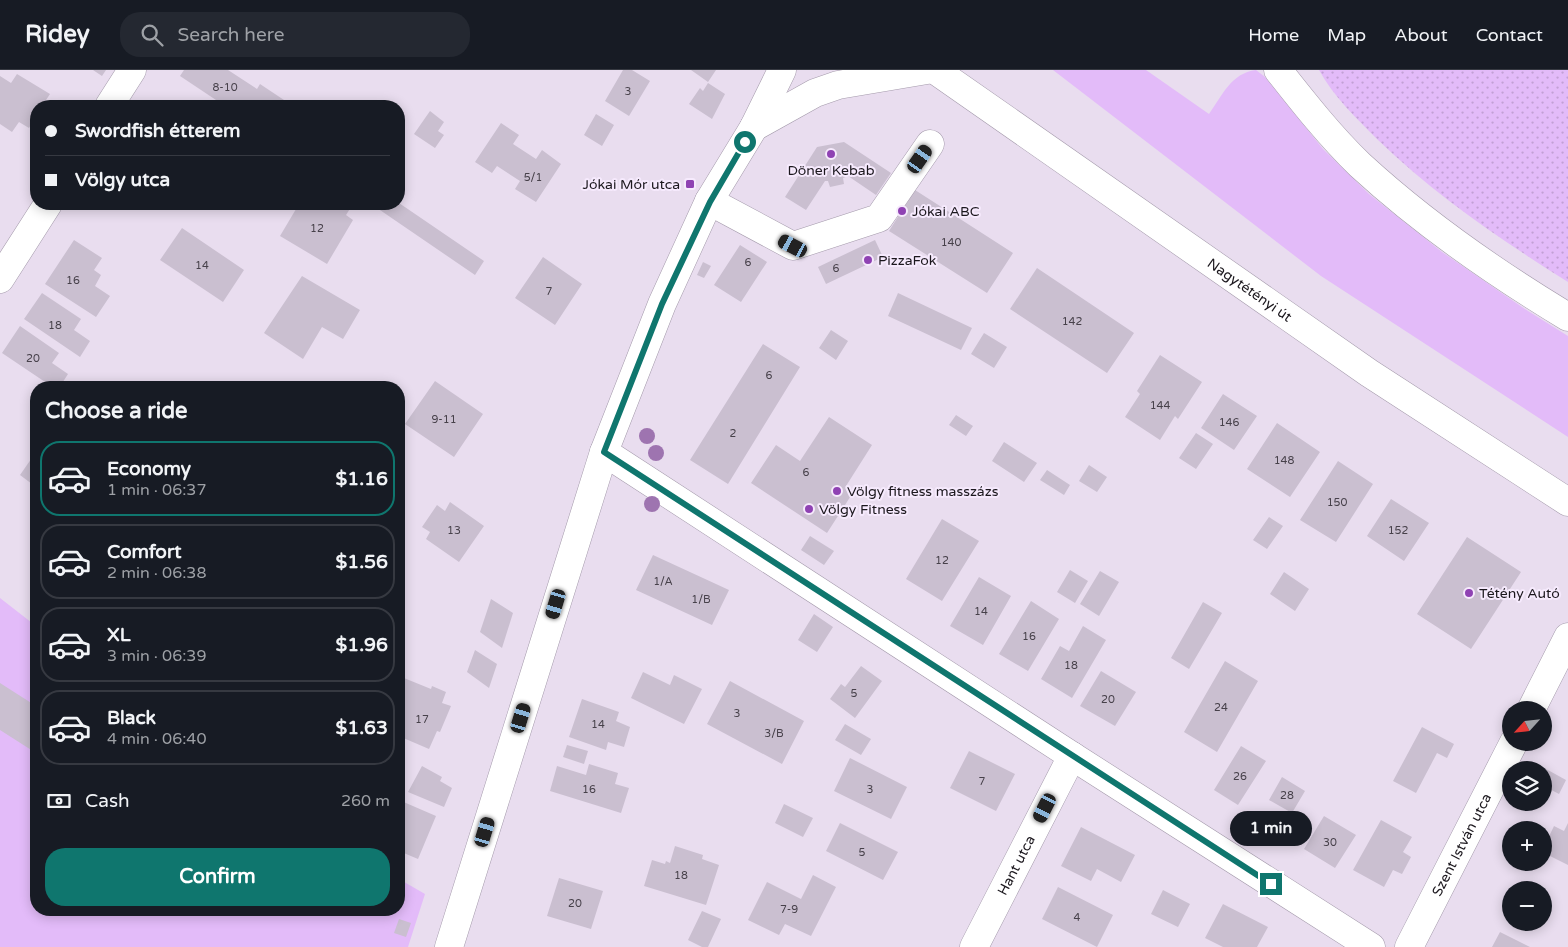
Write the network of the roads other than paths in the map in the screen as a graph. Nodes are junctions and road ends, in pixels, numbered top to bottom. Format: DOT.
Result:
graph roads {
  1 [pos="132,70"];
  2 [pos="782,70"];
  3 [pos="927,70"];
  4 [pos="935,70"];
  5 [pos="1278,70"];
  6 [pos="113,100"];
  7 [pos="754,126"];
  8 [pos="930,144"];
  9 [pos="710,202"];
  10 [pos="44,210"];
  11 [pos="0,279"];
  12 [pos="1568,317"];
  13 [pos="604,452"];
  14 [pos="1568,502"];
  15 [pos="1568,637"];
  16 [pos="1536,701"];
  17 [pos="1509,751"];
  18 [pos="1072,756"];
  19 [pos="449,947"];
  20 [pos="974,947"];
  21 [pos="1371,947"];
  22 [pos="1409,947"];
  1 -- 6 [label="street"];
  2 -- 7 [label="street"];
  3 -- 7 [label="street"];
  4 -- 14 [label="street, Nagytétényi út"];
  5 -- 12 [label="street"];
  7 -- 9 [label="street"];
  8 -- 9 [label="street"];
  9 -- 13 [label="street"];
  10 -- 11 [label="street"];
  13 -- 18 [label="street"];
  13 -- 19 [label="street"];
  15 -- 16 [label="street"];
  17 -- 22 [label="street, Szent István utca"];
  18 -- 20 [label="street, Hant utca"];
  18 -- 21 [label="street"];
}
